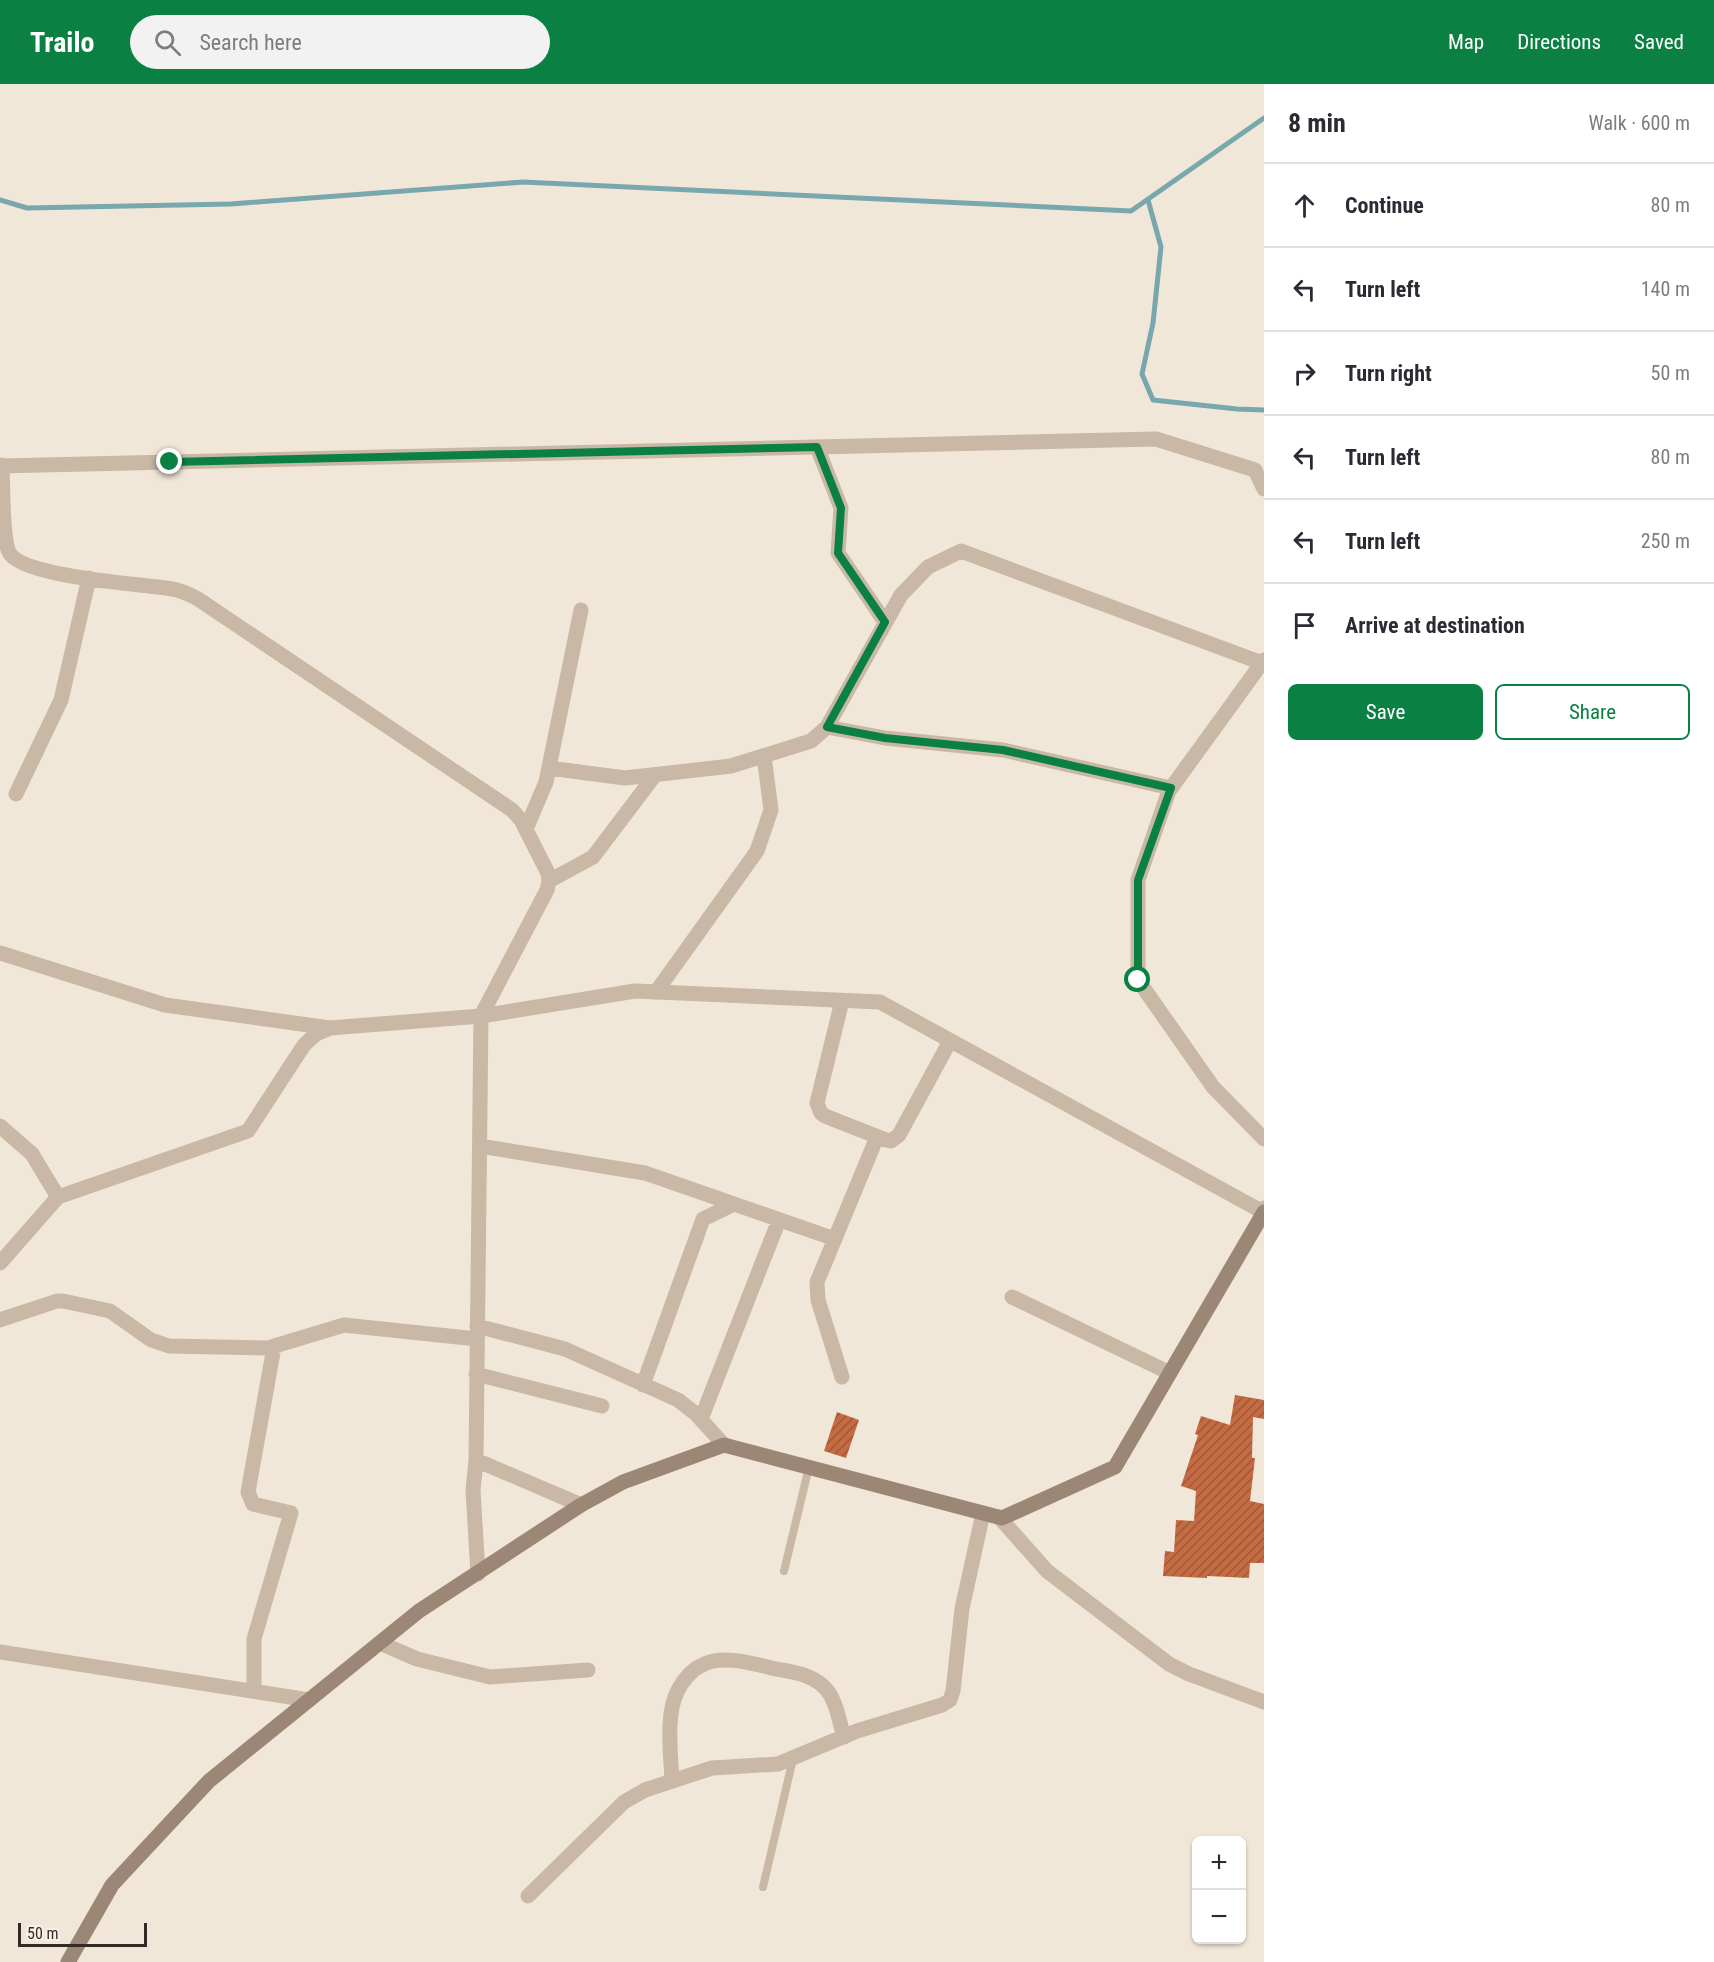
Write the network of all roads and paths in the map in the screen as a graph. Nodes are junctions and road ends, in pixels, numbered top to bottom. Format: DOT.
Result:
graph roads {
  1 [pos="817,447"];
  2 [pos="1,465"];
  3 [pos="1264,489"];
  4 [pos="6,557"];
  5 [pos="89,578"];
  6 [pos="581,610"];
  7 [pos="885,622"];
  8 [pos="1263,661"];
  9 [pos="827,727"];
  10 [pos="764,756"];
  11 [pos="549,768"];
  12 [pos="655,775"];
  13 [pos="1171,788"];
  14 [pos="16,794"];
  15 [pos="526,829"];
  16 [pos="549,881"];
  17 [pos="0,953"];
  18 [pos="656,992"];
  19 [pos="842,1001"];
  20 [pos="481,1016"];
  21 [pos="330,1028"];
  22 [pos="950,1041"];
  23 [pos="0,1126"];
  24 [pos="877,1137"];
  25 [pos="1264,1139"];
  26 [pos="480,1146"];
  27 [pos="58,1197"];
  28 [pos="734,1204"];
  29 [pos="1264,1211"];
  30 [pos="779,1220"];
  31 [pos="835,1239"];
  32 [pos="0,1263"];
  33 [pos="1012,1297"];
  34 [pos="0,1320"];
  35 [pos="477,1332"];
  36 [pos="274,1347"];
  37 [pos="1170,1372"];
  38 [pos="476,1374"];
  39 [pos="842,1377"];
  40 [pos="644,1385"];
  41 [pos="602,1406"];
  42 [pos="700,1419"];
  43 [pos="724,1445"];
  44 [pos="476,1460"];
  45 [pos="809,1467"];
  46 [pos="581,1504"];
  47 [pos="983,1513"];
  48 [pos="999,1517"];
  49 [pos="784,1571"];
  50 [pos="478,1574"];
  51 [pos="380,1643"];
  52 [pos="0,1652"];
  53 [pos="588,1670"];
  54 [pos="254,1691"];
  55 [pos="309,1700"];
  56 [pos="1264,1702"];
  57 [pos="844,1737"];
  58 [pos="793,1759"];
  59 [pos="672,1781"];
  60 [pos="763,1887"];
  61 [pos="528,1896"];
  62 [pos="68,1962"];
  1 -- 2 [label="street"];
  1 -- 3 [label="street"];
  1 -- 7 [label="street"];
  2 -- 4 [label="street"];
  4 -- 5 [label="street"];
  5 -- 14 [label="street"];
  5 -- 15 [label="street"];
  6 -- 11 [label="street"];
  7 -- 8 [label="street"];
  7 -- 9 [label="street"];
  8 -- 13 [label="street"];
  9 -- 10 [label="street"];
  9 -- 13 [label="street"];
  10 -- 12 [label="street"];
  10 -- 18 [label="street"];
  11 -- 12 [label="street"];
  11 -- 15 [label="street"];
  12 -- 16 [label="street"];
  13 -- 25 [label="street"];
  15 -- 16 [label="street"];
  16 -- 20 [label="street"];
  17 -- 21 [label="street"];
  18 -- 19 [label="street"];
  18 -- 20 [label="street"];
  19 -- 22 [label="street"];
  19 -- 24 [label="street"];
  20 -- 21 [label="street"];
  20 -- 26 [label="street"];
  21 -- 27 [label="street"];
  22 -- 24 [label="street"];
  22 -- 29 [label="street"];
  23 -- 27 [label="street"];
  24 -- 31 [label="street"];
  26 -- 28 [label="street"];
  26 -- 35 [label="street"];
  27 -- 32 [label="street"];
  28 -- 30 [label="street"];
  28 -- 40 [label="street"];
  29 -- 37 [label="main road"];
  30 -- 31 [label="street"];
  30 -- 42 [label="street"];
  31 -- 39 [label="street"];
  33 -- 37 [label="street"];
  34 -- 36 [label="street"];
  35 -- 36 [label="street"];
  35 -- 38 [label="street"];
  35 -- 40 [label="street"];
  36 -- 54 [label="street"];
  37 -- 48 [label="main road"];
  38 -- 41 [label="street"];
  38 -- 44 [label="street"];
  40 -- 42 [label="street"];
  42 -- 43 [label="street"];
  43 -- 45 [label="main road"];
  43 -- 46 [label="main road"];
  44 -- 46 [label="street"];
  44 -- 50 [label="street"];
  45 -- 47 [label="main road"];
  45 -- 49 [label="lane"];
  46 -- 50 [label="main road"];
  47 -- 48 [label="main road"];
  47 -- 57 [label="street"];
  48 -- 56 [label="street"];
  50 -- 51 [label="main road"];
  51 -- 53 [label="street"];
  51 -- 55 [label="main road"];
  52 -- 54 [label="street"];
  54 -- 55 [label="street"];
  55 -- 62 [label="main road"];
  57 -- 58 [label="street"];
  57 -- 59 [label="street"];
  58 -- 59 [label="street"];
  58 -- 60 [label="lane"];
  59 -- 61 [label="street"];
}
